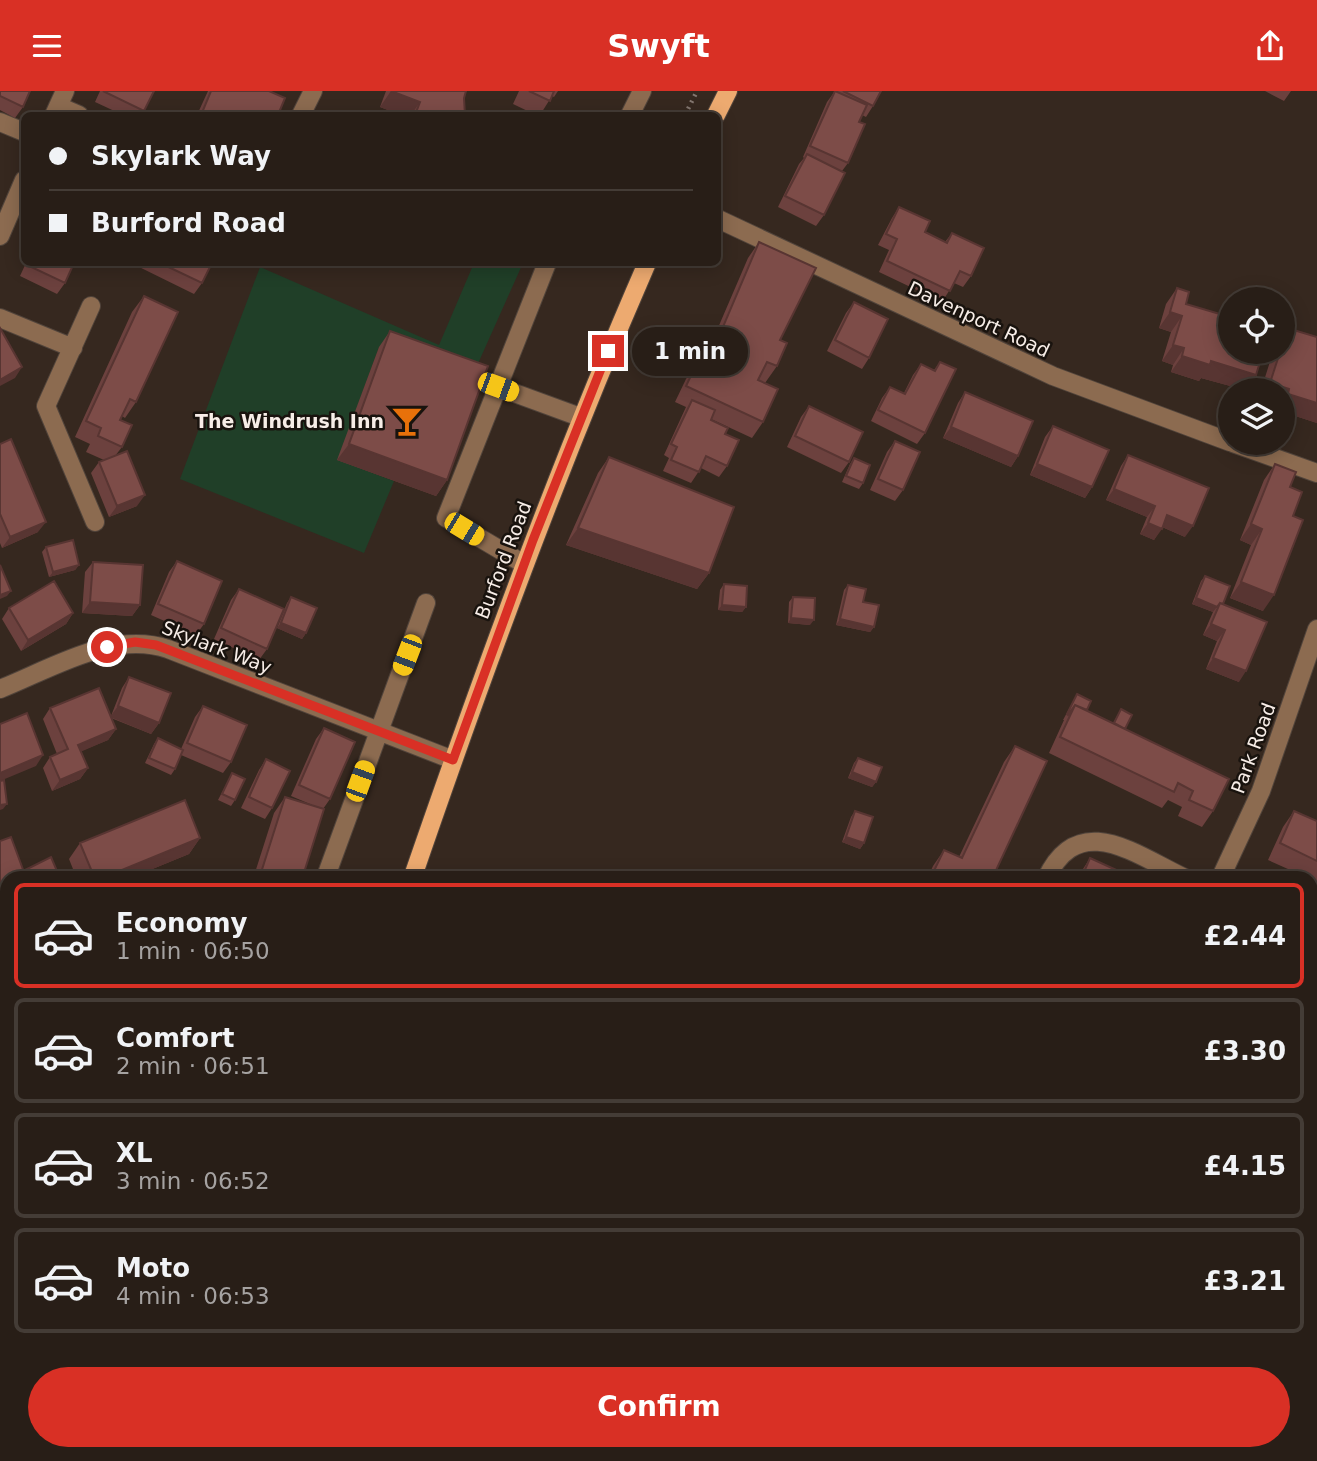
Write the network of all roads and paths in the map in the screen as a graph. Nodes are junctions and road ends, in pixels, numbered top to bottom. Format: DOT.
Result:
graph roads {
  1 [pos="313,91"];
  2 [pos="642,91"];
  3 [pos="697,91"];
  4 [pos="729,91"];
  5 [pos="302,112"];
  6 [pos="632,112"];
  7 [pos="686,112"];
  8 [pos="718,112"];
  9 [pos="0,121"];
  10 [pos="21,131"];
  11 [pos="21,187"];
  12 [pos="721,220"];
  13 [pos="0,236"];
  14 [pos="546,266"];
  15 [pos="645,266"];
  16 [pos="91,306"];
  17 [pos="0,318"];
  18 [pos="73,348"];
  19 [pos="498,387"];
  20 [pos="580,417"];
  21 [pos="1218,437"];
  22 [pos="1267,455"];
  23 [pos="1317,473"];
  24 [pos="95,522"];
  25 [pos="524,564"];
  26 [pos="426,603"];
  27 [pos="1317,629"];
  28 [pos="0,689"];
  29 [pos="378,732"];
  30 [pos="453,760"];
  31 [pos="328,871"];
  32 [pos="415,871"];
  33 [pos="1051,871"];
  34 [pos="1170,871"];
  35 [pos="1224,871"];
  1 -- 5 [label="street"];
  2 -- 6 [label="street"];
  3 -- 7 [label="path"];
  4 -- 8 [label="main road"];
  9 -- 10 [label="street"];
  11 -- 13 [label="street"];
  12 -- 21 [label="street, Davenport Road"];
  14 -- 19 [label="street"];
  15 -- 20 [label="main road, Burford Road"];
  16 -- 18 [label="street"];
  17 -- 18 [label="street"];
  18 -- 24 [label="street"];
  19 -- 20 [label="street"];
  19 -- 25 [label="street"];
  20 -- 25 [label="main road, Burford Road"];
  22 -- 23 [label="street, Davenport Road"];
  25 -- 30 [label="main road, Burford Road"];
  26 -- 29 [label="street"];
  27 -- 35 [label="street, Park Road"];
  28 -- 29 [label="street, Skylark Way"];
  29 -- 30 [label="street, Skylark Way"];
  29 -- 31 [label="street"];
  30 -- 32 [label="main road, Burford Road"];
  33 -- 34 [label="street"];
}
